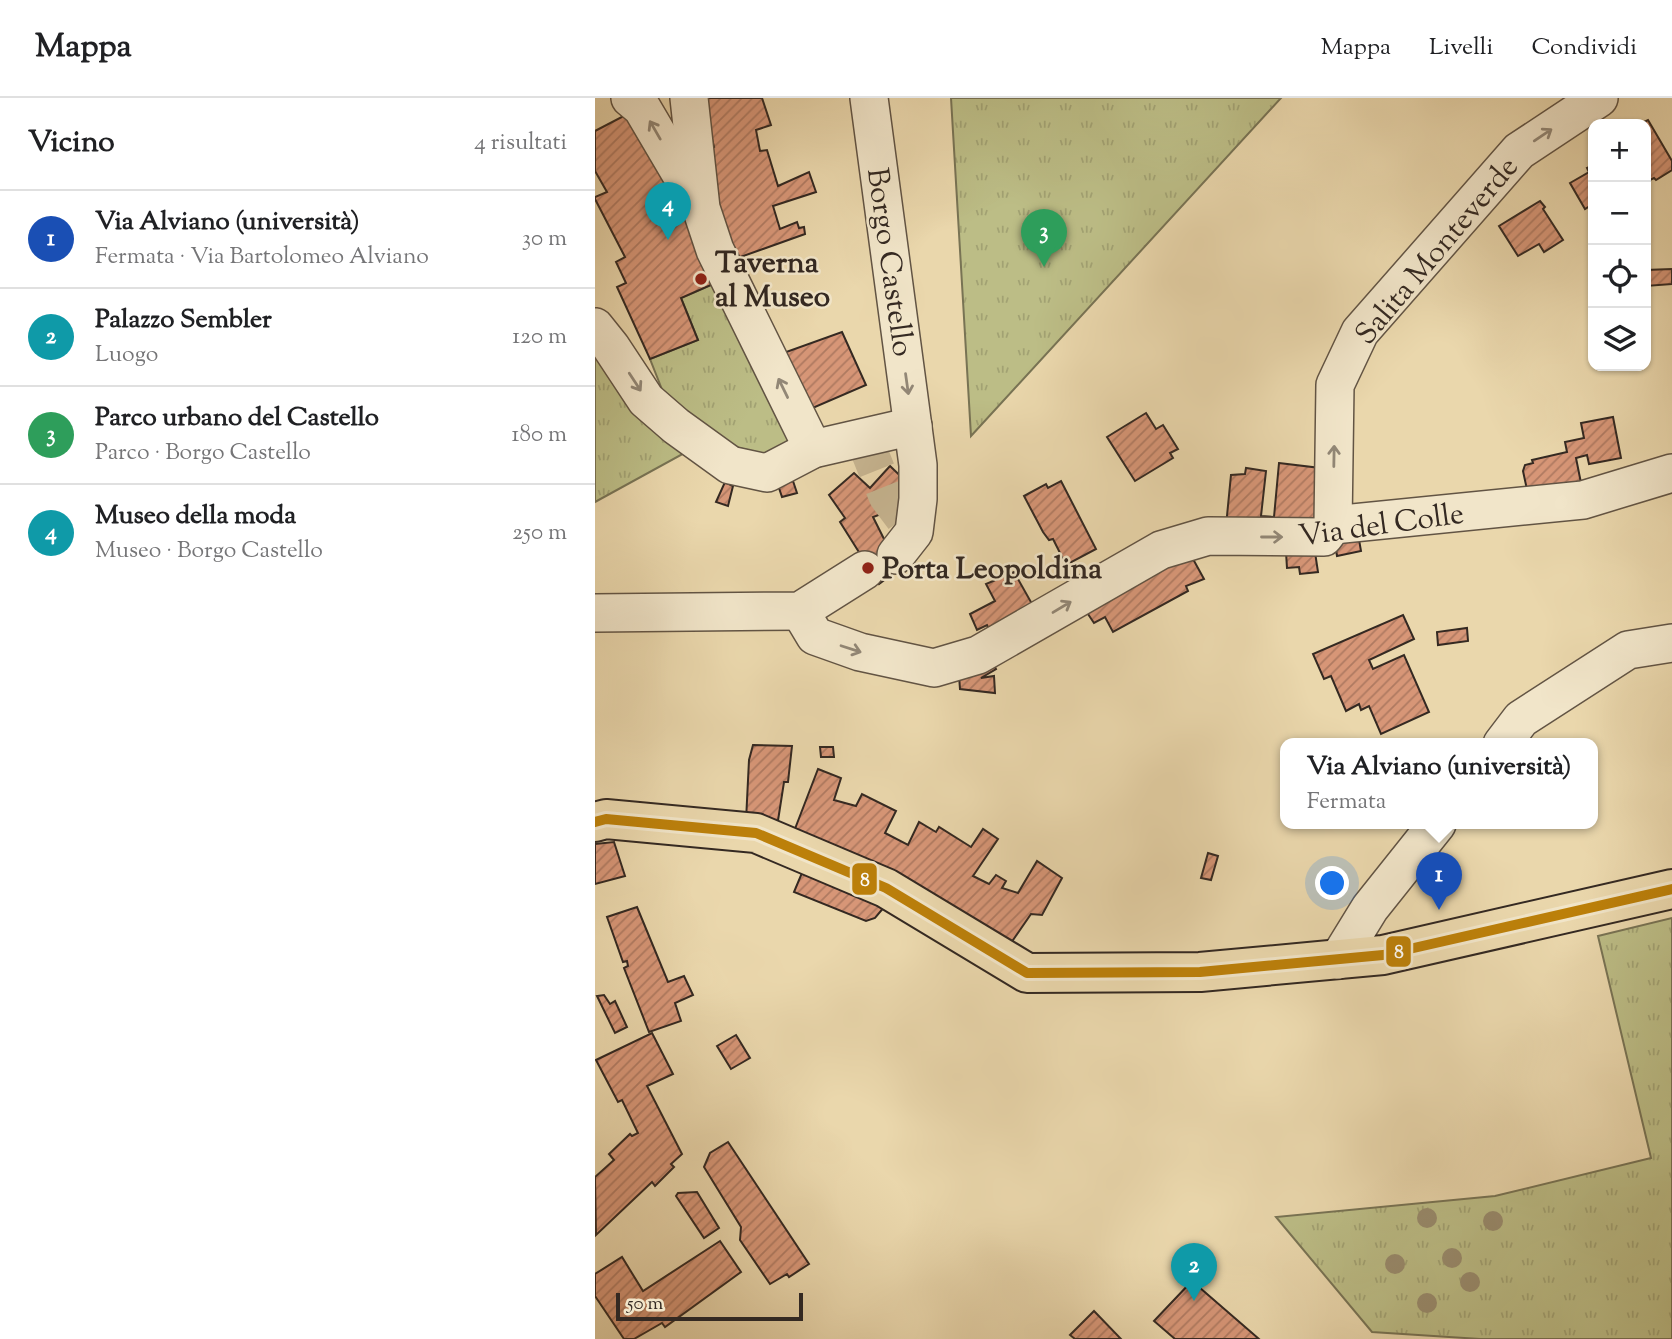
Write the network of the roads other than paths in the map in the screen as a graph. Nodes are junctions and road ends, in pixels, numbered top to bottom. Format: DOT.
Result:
graph roads {
  1 [pos="630,98"];
  2 [pos="689,98"];
  3 [pos="869,98"];
  4 [pos="1599,98"];
  5 [pos="701,208"];
  6 [pos="595,327"];
  7 [pos="913,426"];
  8 [pos="813,449"];
  9 [pos="1672,473"];
  10 [pos="1333,524"];
  11 [pos="800,611"];
  12 [pos="595,613"];
  13 [pos="1672,643"];
  14 [pos="1507,738"];
  15 [pos="595,822"];
  16 [pos="1433,829"];
  17 [pos="1672,889"];
  18 [pos="1338,960"];
  5 -- 1 [label="street, one-way"];
  2 -- 5 [label="street"];
  3 -- 7 [label="street, Borgo Castello, one-way"];
  10 -- 4 [label="street, Salita Monteverde, one-way"];
  8 -- 5 [label="street, one-way"];
  6 -- 8 [label="street, one-way"];
  7 -- 8 [label="street"];
  7 -- 11 [label="street, Borgo Castello"];
  9 -- 10 [label="street, Via del Colle"];
  11 -- 10 [label="street, Via del Colle, one-way"];
  11 -- 12 [label="street"];
  13 -- 14 [label="street"];
  15 -- 18 [label="main road"];
  16 -- 18 [label="street"];
  17 -- 18 [label="main road"];
}
